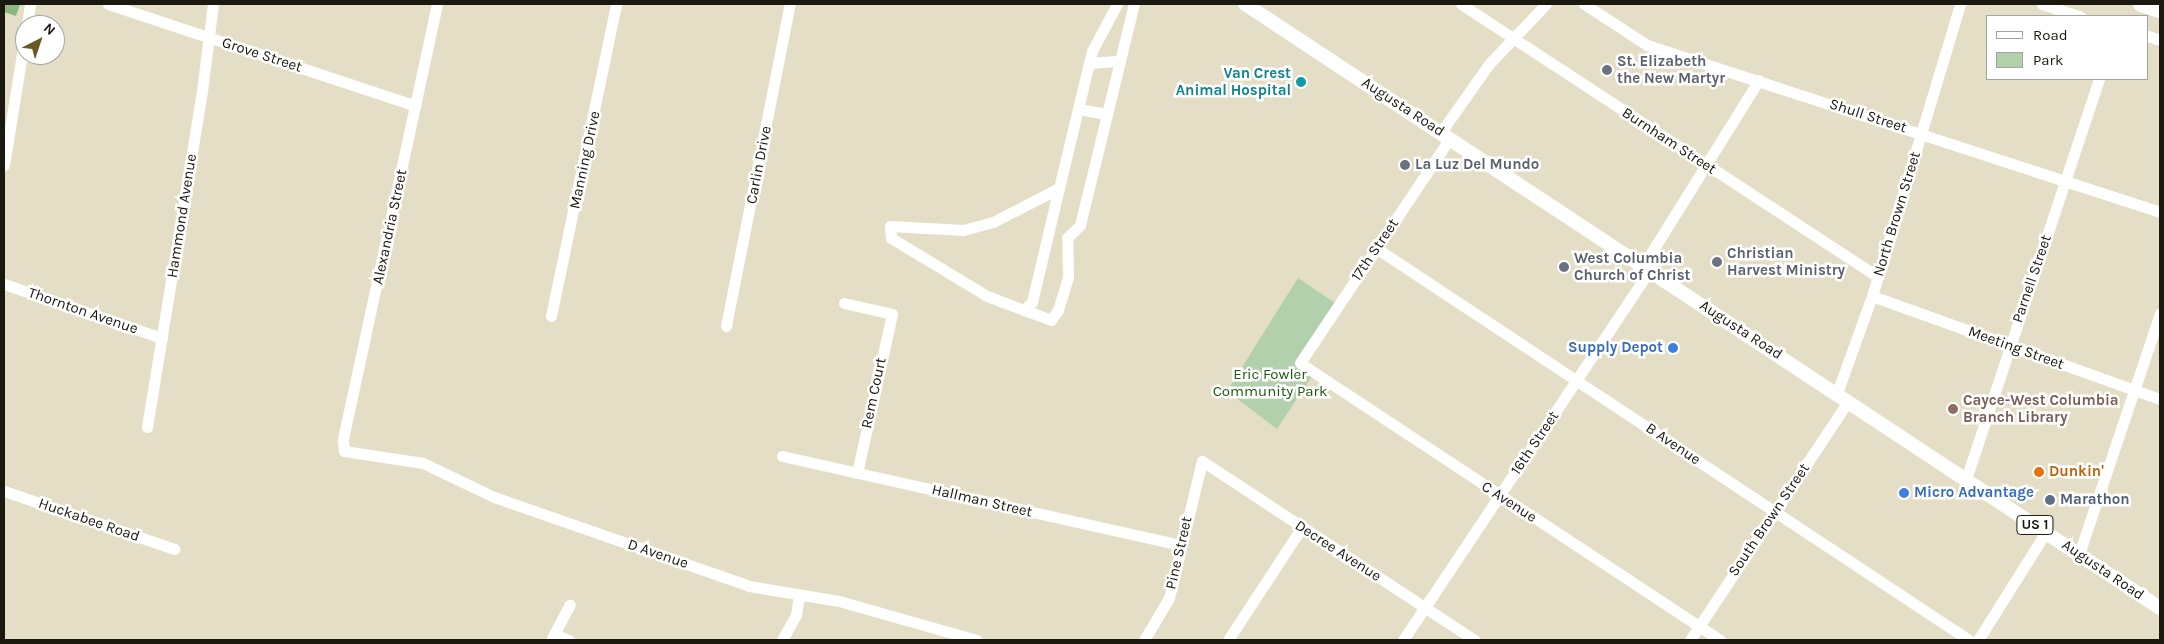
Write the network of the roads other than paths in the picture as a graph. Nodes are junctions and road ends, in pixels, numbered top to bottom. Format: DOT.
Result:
graph roads {
  1 [pos="108,4"];
  2 [pos="213,4"];
  3 [pos="437,4"];
  4 [pos="616,4"];
  5 [pos="790,4"];
  6 [pos="1117,4"];
  7 [pos="1134,4"];
  8 [pos="1245,4"];
  9 [pos="1462,4"];
  10 [pos="1546,4"];
  11 [pos="1584,4"];
  12 [pos="1960,4"];
  13 [pos="2042,4"];
  14 [pos="2141,4"];
  15 [pos="2160,10"];
  16 [pos="2077,15"];
  17 [pos="206,36"];
  18 [pos="1514,38"];
  19 [pos="1120,61"];
  20 [pos="1090,63"];
  21 [pos="20,65"];
  22 [pos="1759,80"];
  23 [pos="2099,80"];
  24 [pos="416,106"];
  25 [pos="1078,108"];
  26 [pos="1107,114"];
  27 [pos="1921,134"];
  28 [pos="1445,135"];
  29 [pos="6,139"];
  30 [pos="4,165"];
  31 [pos="1706,166"];
  32 [pos="2065,181"];
  33 [pos="1059,188"];
  34 [pos="2160,212"];
  35 [pos="1048,234"];
  36 [pos="1067,238"];
  37 [pos="1376,248"];
  38 [pos="1647,268"];
  39 [pos="1878,277"];
  40 [pos="4,284"];
  41 [pos="1872,296"];
  42 [pos="844,303"];
  43 [pos="1024,310"];
  44 [pos="2160,313"];
  45 [pos="552,316"];
  46 [pos="726,326"];
  47 [pos="162,338"];
  48 [pos="2010,346"];
  49 [pos="1300,363"];
  50 [pos="1577,380"];
  51 [pos="2134,390"];
  52 [pos="1843,397"];
  53 [pos="2160,399"];
  54 [pos="146,427"];
  55 [pos="344,451"];
  56 [pos="782,456"];
  57 [pos="1202,461"];
  58 [pos="858,473"];
  59 [pos="1966,479"];
  60 [pos="4,491"];
  61 [pos="1500,496"];
  62 [pos="1774,512"];
  63 [pos="1302,527"];
  64 [pos="2046,532"];
  65 [pos="1181,545"];
  66 [pos="174,549"];
  67 [pos="2078,554"];
  68 [pos="800,596"];
  69 [pos="570,605"];
  70 [pos="1425,608"];
  71 [pos="2160,608"];
  72 [pos="1699,627"];
  73 [pos="552,637"];
  74 [pos="569,640"];
  75 [pos="782,640"];
  76 [pos="977,640"];
  77 [pos="1144,640"];
  78 [pos="1228,640"];
  79 [pos="1403,640"];
  80 [pos="1474,640"];
  81 [pos="1690,640"];
  82 [pos="1720,640"];
  83 [pos="1969,640"];
  84 [pos="1978,640"];
  1 -- 17 [label="street, Grove Street"];
  2 -- 17 [label="street, Hammond Avenue"];
  3 -- 24 [label="street, Alexandria Street"];
  4 -- 45 [label="street, Manning Drive"];
  5 -- 46 [label="street, Carlin Drive"];
  6 -- 20 [label="street"];
  7 -- 19 [label="street"];
  8 -- 28 [label="main road, Augusta Road / US 1"];
  9 -- 18 [label="street, Burnham Street"];
  10 -- 18 [label="street, 17th Street"];
  11 -- 22 [label="street, Shull Street"];
  12 -- 27 [label="street, North Brown Street"];
  13 -- 16 [label="street"];
  14 -- 15 [label="highway"];
  17 -- 24 [label="street, Grove Street"];
  17 -- 47 [label="street, Hammond Avenue"];
  18 -- 28 [label="street, 17th Street"];
  18 -- 31 [label="street, Burnham Street"];
  19 -- 20 [label="street"];
  19 -- 26 [label="street"];
  20 -- 25 [label="street"];
  21 -- 29 [label="street"];
  22 -- 27 [label="street, Shull Street"];
  22 -- 31 [label="street, 16th Street"];
  23 -- 32 [label="street, Parnell Street"];
  24 -- 55 [label="street, Alexandria Street"];
  25 -- 26 [label="street"];
  25 -- 33 [label="street"];
  26 -- 36 [label="street"];
  27 -- 32 [label="street, Shull Street"];
  27 -- 39 [label="street, North Brown Street"];
  28 -- 37 [label="street, 17th Street"];
  28 -- 38 [label="main road, Augusta Road / US 1"];
  29 -- 30 [label="street"];
  31 -- 38 [label="street, 16th Street"];
  31 -- 39 [label="street, Burnham Street"];
  32 -- 34 [label="street, Shull Street"];
  32 -- 48 [label="street, Parnell Street"];
  33 -- 35 [label="street"];
  33 -- 43 [label="street"];
  35 -- 36 [label="street"];
  35 -- 43 [label="street"];
  36 -- 43 [label="street"];
  37 -- 49 [label="street, 17th Street"];
  37 -- 50 [label="street, B Avenue"];
  38 -- 50 [label="street, 16th Street"];
  38 -- 52 [label="main road, Augusta Road / US 1"];
  39 -- 41 [label="street, North Brown Street"];
  40 -- 47 [label="street, Thornton Avenue"];
  41 -- 48 [label="street, Meeting Street"];
  41 -- 52 [label="street, North Brown Street"];
  42 -- 58 [label="street, Rem Court"];
  44 -- 51 [label="street"];
  47 -- 54 [label="street, Hammond Avenue"];
  48 -- 51 [label="street, Meeting Street"];
  48 -- 59 [label="street, Parnell Street"];
  49 -- 61 [label="street, C Avenue"];
  50 -- 61 [label="street, 16th Street"];
  50 -- 62 [label="street, B Avenue"];
  51 -- 53 [label="street, Meeting Street"];
  51 -- 67 [label="street"];
  52 -- 59 [label="main road, Augusta Road / US 1"];
  52 -- 62 [label="street, South Brown Street"];
  55 -- 68 [label="street, D Avenue"];
  56 -- 58 [label="street, Hallman Street"];
  57 -- 63 [label="street, Decree Avenue"];
  57 -- 65 [label="street, Pine Street"];
  58 -- 65 [label="street, Hallman Street"];
  59 -- 64 [label="main road, Augusta Road / US 1"];
  60 -- 66 [label="street, Huckabee Road"];
  61 -- 70 [label="street, 16th Street"];
  61 -- 72 [label="street, C Avenue"];
  62 -- 72 [label="street, South Brown Street"];
  62 -- 83 [label="street, B Avenue"];
  63 -- 70 [label="street, Decree Avenue"];
  63 -- 78 [label="street"];
  64 -- 67 [label="main road, Augusta Road / US 1"];
  64 -- 84 [label="street"];
  65 -- 77 [label="street, Pine Street"];
  67 -- 71 [label="main road, Augusta Road / US 1"];
  68 -- 75 [label="street"];
  68 -- 76 [label="street, D Avenue"];
  69 -- 73 [label="street"];
  70 -- 79 [label="street, 16th Street"];
  70 -- 80 [label="street, Decree Avenue"];
  72 -- 81 [label="street, South Brown Street"];
  72 -- 82 [label="street, C Avenue"];
  73 -- 74 [label="street"];
}
